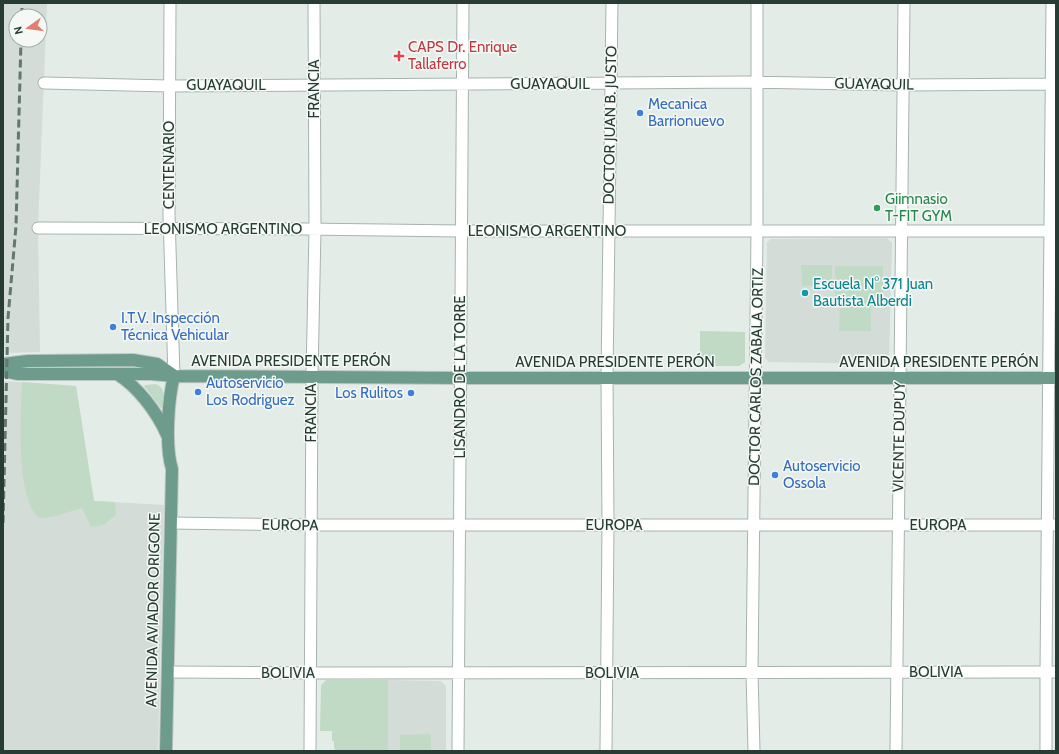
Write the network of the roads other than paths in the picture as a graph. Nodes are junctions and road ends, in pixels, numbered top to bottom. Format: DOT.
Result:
graph roads {
  1 [pos="170,3"];
  2 [pos="314,3"];
  3 [pos="463,3"];
  4 [pos="612,3"];
  5 [pos="757,3"];
  6 [pos="904,3"];
  7 [pos="1052,3"];
  8 [pos="44,83"];
  9 [pos="756,83"];
  10 [pos="463,84"];
  11 [pos="612,84"];
  12 [pos="903,84"];
  13 [pos="1054,84"];
  14 [pos="314,85"];
  15 [pos="170,86"];
  16 [pos="38,228"];
  17 [pos="170,229"];
  18 [pos="315,229"];
  19 [pos="462,231"];
  20 [pos="608,231"];
  21 [pos="757,231"];
  22 [pos="901,231"];
  23 [pos="1053,231"];
  24 [pos="3,364"];
  25 [pos="3,371"];
  26 [pos="117,374"];
  27 [pos="174,376"];
  28 [pos="312,376"];
  29 [pos="607,377"];
  30 [pos="756,377"];
  31 [pos="460,378"];
  32 [pos="900,378"];
  33 [pos="1052,378"];
  34 [pos="168,438"];
  35 [pos="172,469"];
  36 [pos="171,523"];
  37 [pos="311,525"];
  38 [pos="459,525"];
  39 [pos="608,525"];
  40 [pos="754,525"];
  41 [pos="898,525"];
  42 [pos="1052,525"];
  43 [pos="168,672"];
  44 [pos="606,672"];
  45 [pos="752,672"];
  46 [pos="897,672"];
  47 [pos="1051,672"];
  48 [pos="310,673"];
  49 [pos="458,673"];
  50 [pos="166,751"];
  51 [pos="310,751"];
  52 [pos="458,751"];
  53 [pos="606,751"];
  54 [pos="754,751"];
  55 [pos="896,751"];
  56 [pos="1046,751"];
  1 -- 15 [label="street, CENTENARIO"];
  2 -- 14 [label="street, FRANCIA"];
  3 -- 10 [label="street, LISANDRO DE LA TORRE"];
  4 -- 11 [label="street, DOCTOR JUAN B. JUSTO"];
  5 -- 9 [label="street, DOCTOR CARLOS ZABALA ORTIZ"];
  6 -- 12 [label="street, VICENTE DUPUY"];
  7 -- 13 [label="street"];
  8 -- 15 [label="street, GUAYAQUIL"];
  9 -- 11 [label="street, GUAYAQUIL"];
  9 -- 12 [label="street, GUAYAQUIL"];
  9 -- 21 [label="street, DOCTOR CARLOS ZABALA ORTIZ"];
  10 -- 11 [label="street, GUAYAQUIL"];
  10 -- 14 [label="street, GUAYAQUIL"];
  10 -- 19 [label="street, LISANDRO DE LA TORRE"];
  11 -- 20 [label="street, DOCTOR JUAN B. JUSTO"];
  12 -- 13 [label="street, GUAYAQUIL"];
  12 -- 22 [label="street, VICENTE DUPUY"];
  13 -- 23 [label="street"];
  14 -- 15 [label="street, GUAYAQUIL"];
  14 -- 18 [label="street, FRANCIA"];
  15 -- 17 [label="street, CENTENARIO"];
  16 -- 17 [label="street, LEONISMO ARGENTINO"];
  17 -- 18 [label="street, LEONISMO ARGENTINO"];
  17 -- 27 [label="street, CENTENARIO"];
  18 -- 19 [label="street, LEONISMO ARGENTINO"];
  18 -- 28 [label="street, FRANCIA"];
  19 -- 20 [label="street, LEONISMO ARGENTINO"];
  19 -- 31 [label="street, LISANDRO DE LA TORRE"];
  20 -- 21 [label="street, LEONISMO ARGENTINO"];
  20 -- 29 [label="street, DOCTOR JUAN B. JUSTO"];
  21 -- 22 [label="street, LEONISMO ARGENTINO"];
  21 -- 30 [label="street, DOCTOR CARLOS ZABALA ORTIZ"];
  22 -- 23 [label="street, LEONISMO ARGENTINO"];
  22 -- 32 [label="street, VICENTE DUPUY"];
  23 -- 33 [label="street"];
  24 -- 27 [label="main road, AVENIDA PRESIDENTE PERÓN"];
  25 -- 26 [label="main road, AVENIDA PRESIDENTE PERÓN"];
  26 -- 27 [label="main road, AVENIDA PRESIDENTE PERÓN"];
  26 -- 34 [label="main road"];
  27 -- 28 [label="main road, AVENIDA PRESIDENTE PERÓN"];
  27 -- 34 [label="main road, AVENIDA AVIADOR ORIGONE"];
  27 -- 35 [label="main road, AVENIDA AVIADOR ORIGONE"];
  28 -- 31 [label="main road, AVENIDA PRESIDENTE PERÓN"];
  28 -- 37 [label="street, FRANCIA"];
  29 -- 30 [label="main road, AVENIDA PRESIDENTE PERÓN"];
  29 -- 31 [label="main road, AVENIDA PRESIDENTE PERÓN"];
  29 -- 39 [label="street, DOCTOR JUAN B. JUSTO"];
  30 -- 32 [label="main road, AVENIDA PRESIDENTE PERÓN"];
  30 -- 40 [label="street, DOCTOR CARLOS ZABALA ORTIZ"];
  31 -- 38 [label="street, LISANDRO DE LA TORRE"];
  32 -- 33 [label="main road, AVENIDA PRESIDENTE PERÓN"];
  32 -- 41 [label="street, VICENTE DUPUY"];
  33 -- 42 [label="street"];
  34 -- 35 [label="main road, AVENIDA AVIADOR ORIGONE"];
  35 -- 36 [label="main road, AVENIDA AVIADOR ORIGONE"];
  36 -- 37 [label="street, EUROPA"];
  36 -- 43 [label="main road, AVENIDA AVIADOR ORIGONE"];
  37 -- 38 [label="street, EUROPA"];
  37 -- 48 [label="street, FRANCIA"];
  38 -- 39 [label="street, EUROPA"];
  38 -- 49 [label="street, LISANDRO DE LA TORRE"];
  39 -- 40 [label="street, EUROPA"];
  39 -- 44 [label="street, DOCTOR JUAN B. JUSTO"];
  40 -- 41 [label="street, EUROPA"];
  40 -- 45 [label="street, DOCTOR CARLOS ZABALA ORTIZ"];
  41 -- 42 [label="street, EUROPA"];
  41 -- 46 [label="street, VICENTE DUPUY"];
  42 -- 47 [label="street"];
  43 -- 48 [label="street, BOLIVIA"];
  43 -- 50 [label="main road, AVENIDA AVIADOR ORIGONE"];
  44 -- 45 [label="street, BOLIVIA"];
  44 -- 49 [label="street, BOLIVIA"];
  44 -- 53 [label="street, DOCTOR JUAN B. JUSTO"];
  45 -- 46 [label="street, BOLIVIA"];
  45 -- 54 [label="street, DOCTOR CARLOS ZABALA ORTIZ"];
  46 -- 47 [label="street, BOLIVIA"];
  46 -- 55 [label="street, VICENTE DUPUY"];
  47 -- 56 [label="street"];
  48 -- 49 [label="street, BOLIVIA"];
  48 -- 51 [label="street, FRANCIA"];
  49 -- 52 [label="street, LISANDRO DE LA TORRE"];
}
